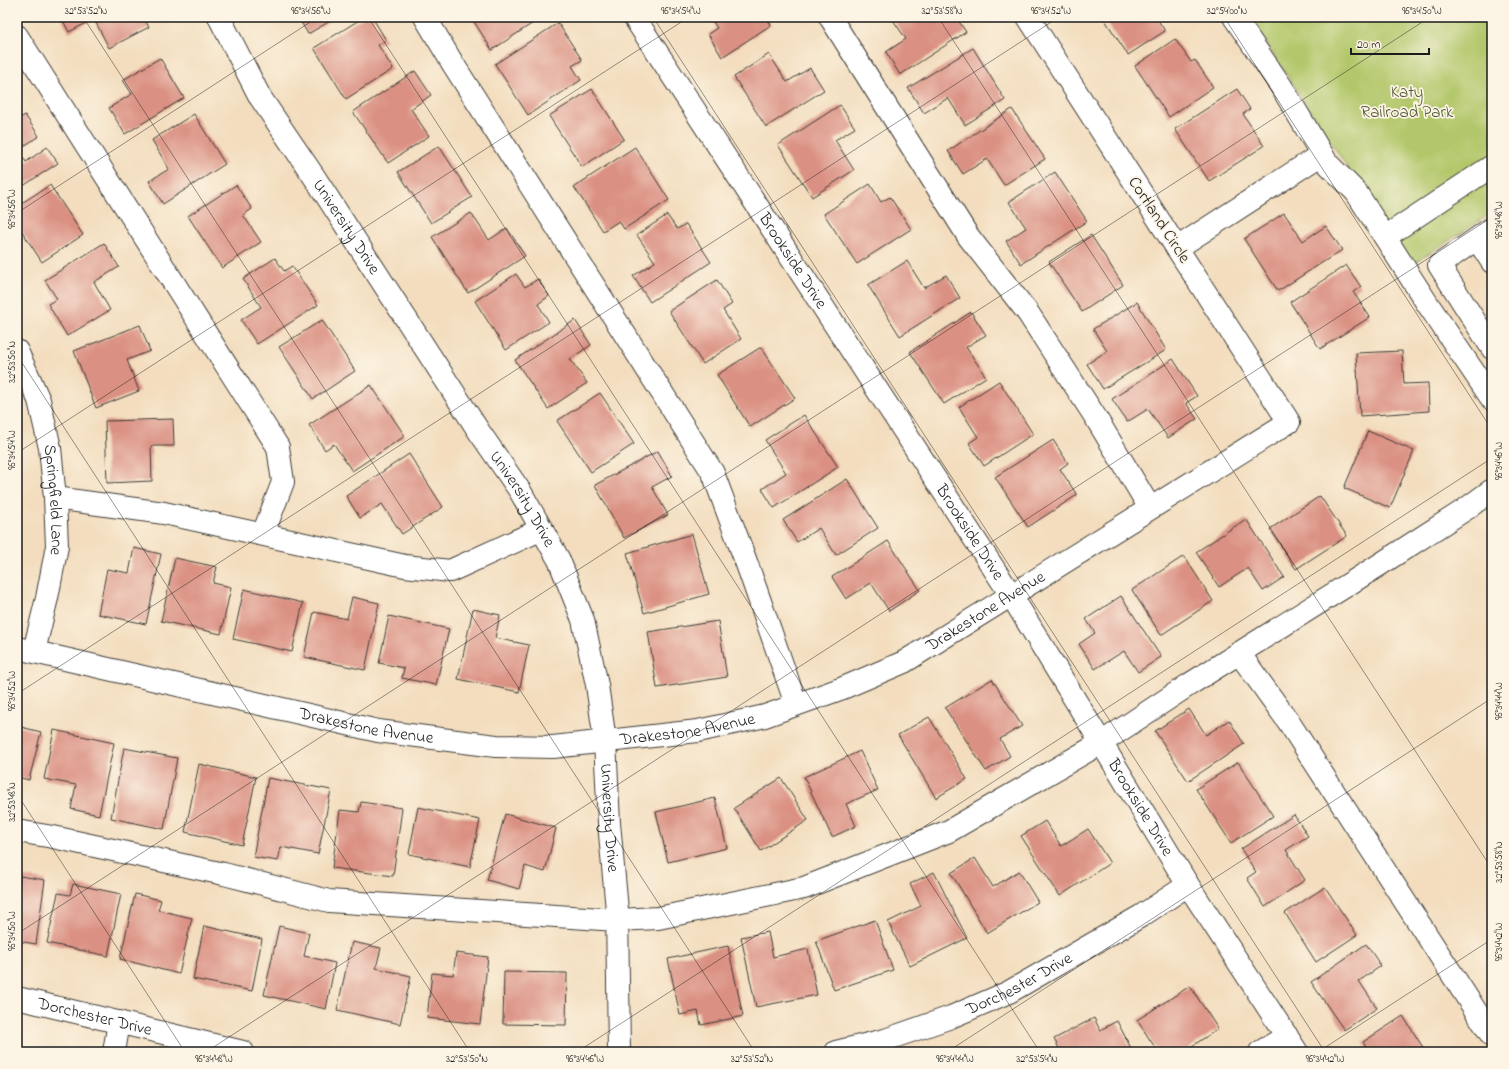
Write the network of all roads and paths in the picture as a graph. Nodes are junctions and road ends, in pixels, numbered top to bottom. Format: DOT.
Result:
graph roads {
  1 [pos="219,17"];
  2 [pos="425,17"];
  3 [pos="634,17"];
  4 [pos="830,17"];
  5 [pos="1028,17"];
  6 [pos="1234,17"];
  7 [pos="17,36"];
  8 [pos="1322,154"];
  9 [pos="1492,166"];
  10 [pos="1484,233"];
  11 [pos="1385,238"];
  12 [pos="1177,248"];
  13 [pos="1492,262"];
  14 [pos="1492,348"];
  15 [pos="17,351"];
  16 [pos="1492,399"];
  17 [pos="1289,422"];
  18 [pos="1492,490"];
  19 [pos="55,498"];
  20 [pos="1150,508"];
  21 [pos="542,529"];
  22 [pos="263,534"];
  23 [pos="1011,595"];
  24 [pos="25,650"];
  25 [pos="1239,653"];
  26 [pos="796,704"];
  27 [pos="605,741"];
  28 [pos="1101,743"];
  29 [pos="17,831"];
  30 [pos="1188,885"];
  31 [pos="617,920"];
  32 [pos="17,998"];
  33 [pos="119,1022"];
  34 [pos="1492,1036"];
  35 [pos="1292,1044"];
  36 [pos="114,1052"];
  37 [pos="243,1052"];
  38 [pos="619,1052"];
  39 [pos="836,1052"];
  40 [pos="1260,1052"];
  1 -- 21 [label="street, University Drive"];
  2 -- 26 [label="street"];
  3 -- 23 [label="street, Brookside Drive"];
  4 -- 20 [label="street"];
  5 -- 12 [label="street, Cortland Circle"];
  6 -- 8 [label="street"];
  7 -- 22 [label="street"];
  8 -- 11 [label="street"];
  8 -- 12 [label="street"];
  9 -- 11 [label="street"];
  10 -- 13 [label="street"];
  10 -- 14 [label="street"];
  11 -- 16 [label="street"];
  12 -- 17 [label="street, Cortland Circle"];
  15 -- 19 [label="street, Springfield Lane"];
  17 -- 20 [label="street, Drakestone Avenue"];
  18 -- 25 [label="street"];
  19 -- 22 [label="street"];
  19 -- 24 [label="street, Springfield Lane"];
  20 -- 23 [label="street, Drakestone Avenue"];
  21 -- 22 [label="street"];
  21 -- 27 [label="street, University Drive"];
  23 -- 26 [label="street, Drakestone Avenue"];
  23 -- 28 [label="street, Brookside Drive"];
  24 -- 27 [label="street, Drakestone Avenue"];
  25 -- 28 [label="street"];
  25 -- 34 [label="street"];
  26 -- 27 [label="street, Drakestone Avenue"];
  27 -- 31 [label="street, University Drive"];
  28 -- 30 [label="street, Brookside Drive"];
  28 -- 31 [label="street"];
  29 -- 31 [label="street"];
  30 -- 35 [label="street, Brookside Drive"];
  30 -- 39 [label="street, Dorchester Drive"];
  31 -- 38 [label="street, University Drive"];
  32 -- 33 [label="street, Dorchester Drive"];
  33 -- 36 [label="street"];
  33 -- 37 [label="street, Dorchester Drive"];
  35 -- 40 [label="street"];
}
